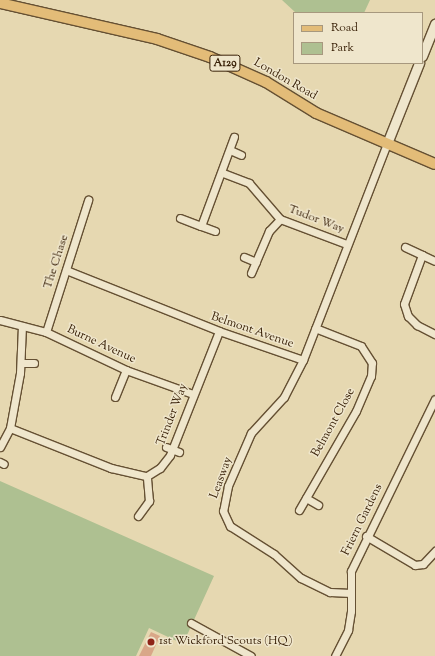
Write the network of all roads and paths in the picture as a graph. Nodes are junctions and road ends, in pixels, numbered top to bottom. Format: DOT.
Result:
graph roads {
  1 [pos="0,3"];
  2 [pos="435,23"];
  3 [pos="423,53"];
  4 [pos="419,64"];
  5 [pos="234,137"];
  6 [pos="388,141"];
  7 [pos="230,150"];
  8 [pos="241,155"];
  9 [pos="435,164"];
  10 [pos="224,173"];
  11 [pos="88,200"];
  12 [pos="180,218"];
  13 [pos="280,219"];
  14 [pos="201,226"];
  15 [pos="215,231"];
  16 [pos="346,244"];
  17 [pos="405,247"];
  18 [pos="422,255"];
  19 [pos="244,257"];
  20 [pos="435,260"];
  21 [pos="256,262"];
  22 [pos="66,270"];
  23 [pos="251,273"];
  24 [pos="0,320"];
  25 [pos="22,326"];
  26 [pos="315,328"];
  27 [pos="219,331"];
  28 [pos="46,332"];
  29 [pos="435,334"];
  30 [pos="303,360"];
  31 [pos="21,363"];
  32 [pos="34,363"];
  33 [pos="126,370"];
  34 [pos="193,394"];
  35 [pos="115,397"];
  36 [pos="435,399"];
  37 [pos="432,414"];
  38 [pos="10,428"];
  39 [pos="0,447"];
  40 [pos="147,476"];
  41 [pos="306,498"];
  42 [pos="318,505"];
  43 [pos="299,510"];
  44 [pos="138,516"];
  45 [pos="366,536"];
  46 [pos="435,551"];
  47 [pos="352,593"];
  48 [pos="191,623"];
  49 [pos="251,656"];
  50 [pos="335,656"];
  1 -- 6 [label="main road, London Road / A129"];
  2 -- 3 [label="street"];
  4 -- 6 [label="street"];
  5 -- 7 [label="street"];
  6 -- 9 [label="main road, London Road / A129"];
  6 -- 16 [label="street, Belmont Avenue"];
  7 -- 8 [label="street"];
  7 -- 10 [label="street"];
  10 -- 13 [label="street, Tudor Way"];
  10 -- 14 [label="street"];
  11 -- 22 [label="street, The Chase"];
  12 -- 14 [label="street"];
  13 -- 16 [label="street, Tudor Way"];
  13 -- 21 [label="street"];
  14 -- 15 [label="street"];
  16 -- 26 [label="street, Belmont Avenue"];
  17 -- 18 [label="street"];
  18 -- 20 [label="street"];
  18 -- 29 [label="street"];
  19 -- 21 [label="street"];
  21 -- 23 [label="street"];
  22 -- 27 [label="street, Belmont Avenue"];
  22 -- 28 [label="street, The Chase"];
  24 -- 25 [label="street, Burne Avenue"];
  25 -- 28 [label="street, Burne Avenue"];
  25 -- 31 [label="street"];
  26 -- 30 [label="street, Belmont Avenue"];
  26 -- 41 [label="street, Belmont Close"];
  27 -- 30 [label="street, Belmont Avenue"];
  27 -- 34 [label="street, Trinder Way"];
  28 -- 33 [label="street, Burne Avenue"];
  30 -- 47 [label="street, Leasway"];
  31 -- 32 [label="street"];
  31 -- 38 [label="street"];
  33 -- 34 [label="street, Burne Avenue"];
  33 -- 35 [label="street"];
  34 -- 40 [label="street, Trinder Way"];
  36 -- 37 [label="street, Friern Gardens"];
  37 -- 45 [label="street, Friern Gardens"];
  38 -- 39 [label="street"];
  38 -- 40 [label="street"];
  40 -- 44 [label="street"];
  41 -- 42 [label="street"];
  41 -- 43 [label="street, Belmont Close"];
  45 -- 46 [label="street"];
  45 -- 47 [label="street, Friern Gardens"];
  47 -- 50 [label="street, Friern Gardens"];
  48 -- 49 [label="street"];
}
